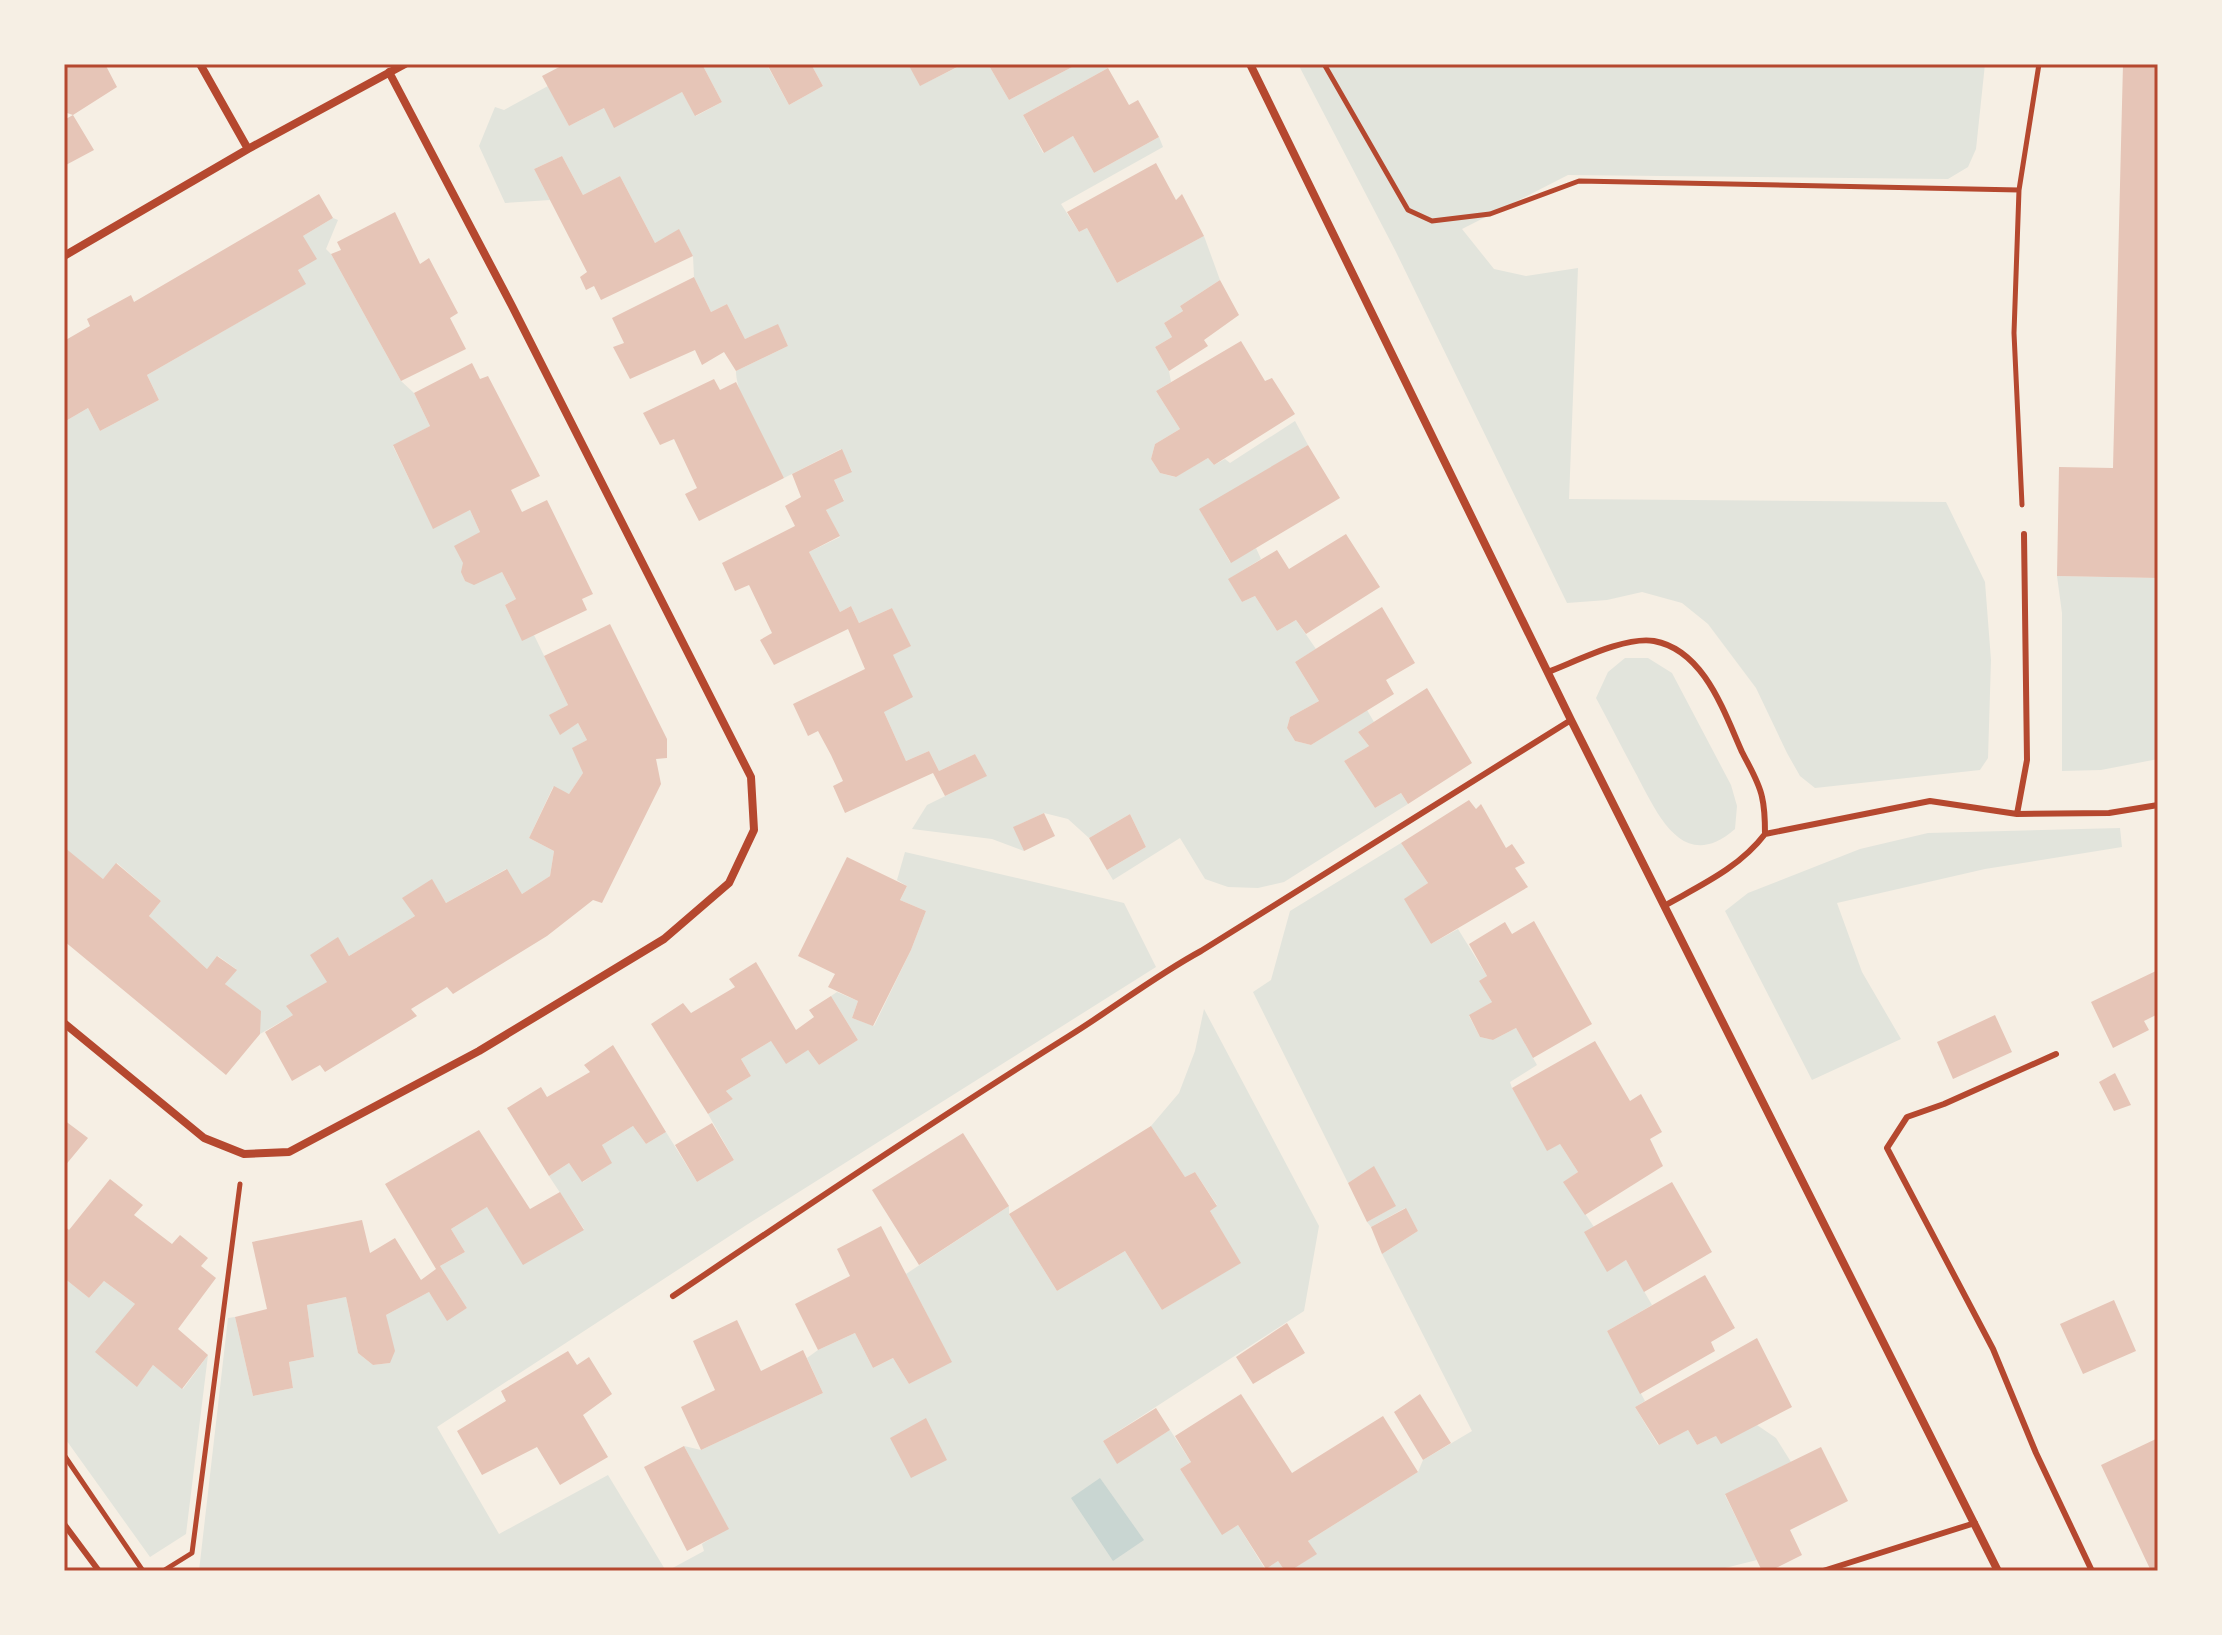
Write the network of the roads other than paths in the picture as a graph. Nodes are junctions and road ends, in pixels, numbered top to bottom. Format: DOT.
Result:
graph roads {
  1 [pos="200,64"];
  2 [pos="405,64"];
  3 [pos="1250,64"];
  4 [pos="389,72"];
  5 [pos="248,149"];
  6 [pos="64,256"];
  7 [pos="2024,534"];
  8 [pos="1548,672"];
  9 [pos="1571,720"];
  10 [pos="2158,805"];
  11 [pos="2017,814"];
  12 [pos="1765,834"];
  13 [pos="1664,906"];
  14 [pos="64,1023"];
  15 [pos="2056,1054"];
  16 [pos="673,1296"];
  17 [pos="1975,1523"];
  18 [pos="64,1524"];
  19 [pos="99,1571"];
  20 [pos="1823,1571"];
  21 [pos="1998,1571"];
  22 [pos="2092,1571"];
  1 -- 5 [label="street"];
  2 -- 4 [label="street"];
  3 -- 8 [label="street"];
  4 -- 5 [label="street"];
  4 -- 14 [label="street"];
  5 -- 6 [label="street"];
  7 -- 11 [label="lane"];
  8 -- 9 [label="street"];
  8 -- 12 [label="lane"];
  9 -- 13 [label="street"];
  9 -- 16 [label="lane"];
  10 -- 11 [label="lane"];
  11 -- 12 [label="lane"];
  12 -- 13 [label="lane"];
  13 -- 17 [label="street"];
  15 -- 22 [label="lane"];
  17 -- 20 [label="lane"];
  17 -- 21 [label="street"];
  18 -- 19 [label="lane"];
}
